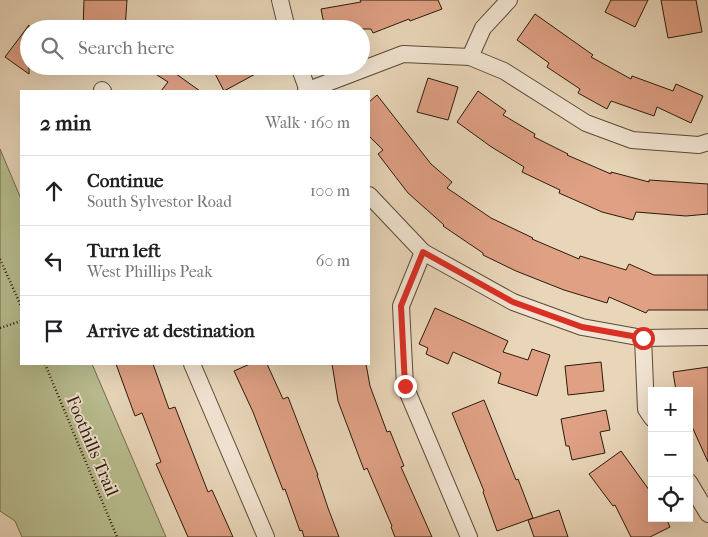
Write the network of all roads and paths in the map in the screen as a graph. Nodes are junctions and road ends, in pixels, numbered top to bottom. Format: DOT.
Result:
graph roads {
  1 [pos="280,0"];
  2 [pos="509,0"];
  3 [pos="285,20"];
  4 [pos="470,57"];
  5 [pos="370,66"];
  6 [pos="302,75"];
  7 [pos="348,75"];
  8 [pos="307,90"];
  9 [pos="310,90"];
  10 [pos="708,142"];
  11 [pos="370,196"];
  12 [pos="423,252"];
  13 [pos="0,259"];
  14 [pos="20,304"];
  15 [pos="20,321"];
  16 [pos="0,328"];
  17 [pos="708,337"];
  18 [pos="643,338"];
  19 [pos="45,365"];
  20 [pos="192,365"];
  21 [pos="648,412"];
  22 [pos="693,489"];
  23 [pos="708,514"];
  24 [pos="117,537"];
  25 [pos="266,537"];
  26 [pos="469,537"];
  1 -- 3 [label="street"];
  2 -- 4 [label="street"];
  4 -- 5 [label="street"];
  4 -- 10 [label="street"];
  6 -- 8 [label="street"];
  7 -- 9 [label="street"];
  11 -- 12 [label="street"];
  12 -- 18 [label="street"];
  12 -- 26 [label="street"];
  13 -- 14 [label="path"];
  15 -- 16 [label="path"];
  17 -- 18 [label="street"];
  18 -- 21 [label="street"];
  19 -- 24 [label="path, Foothills Trail"];
  20 -- 25 [label="street"];
  22 -- 23 [label="street"];
}
